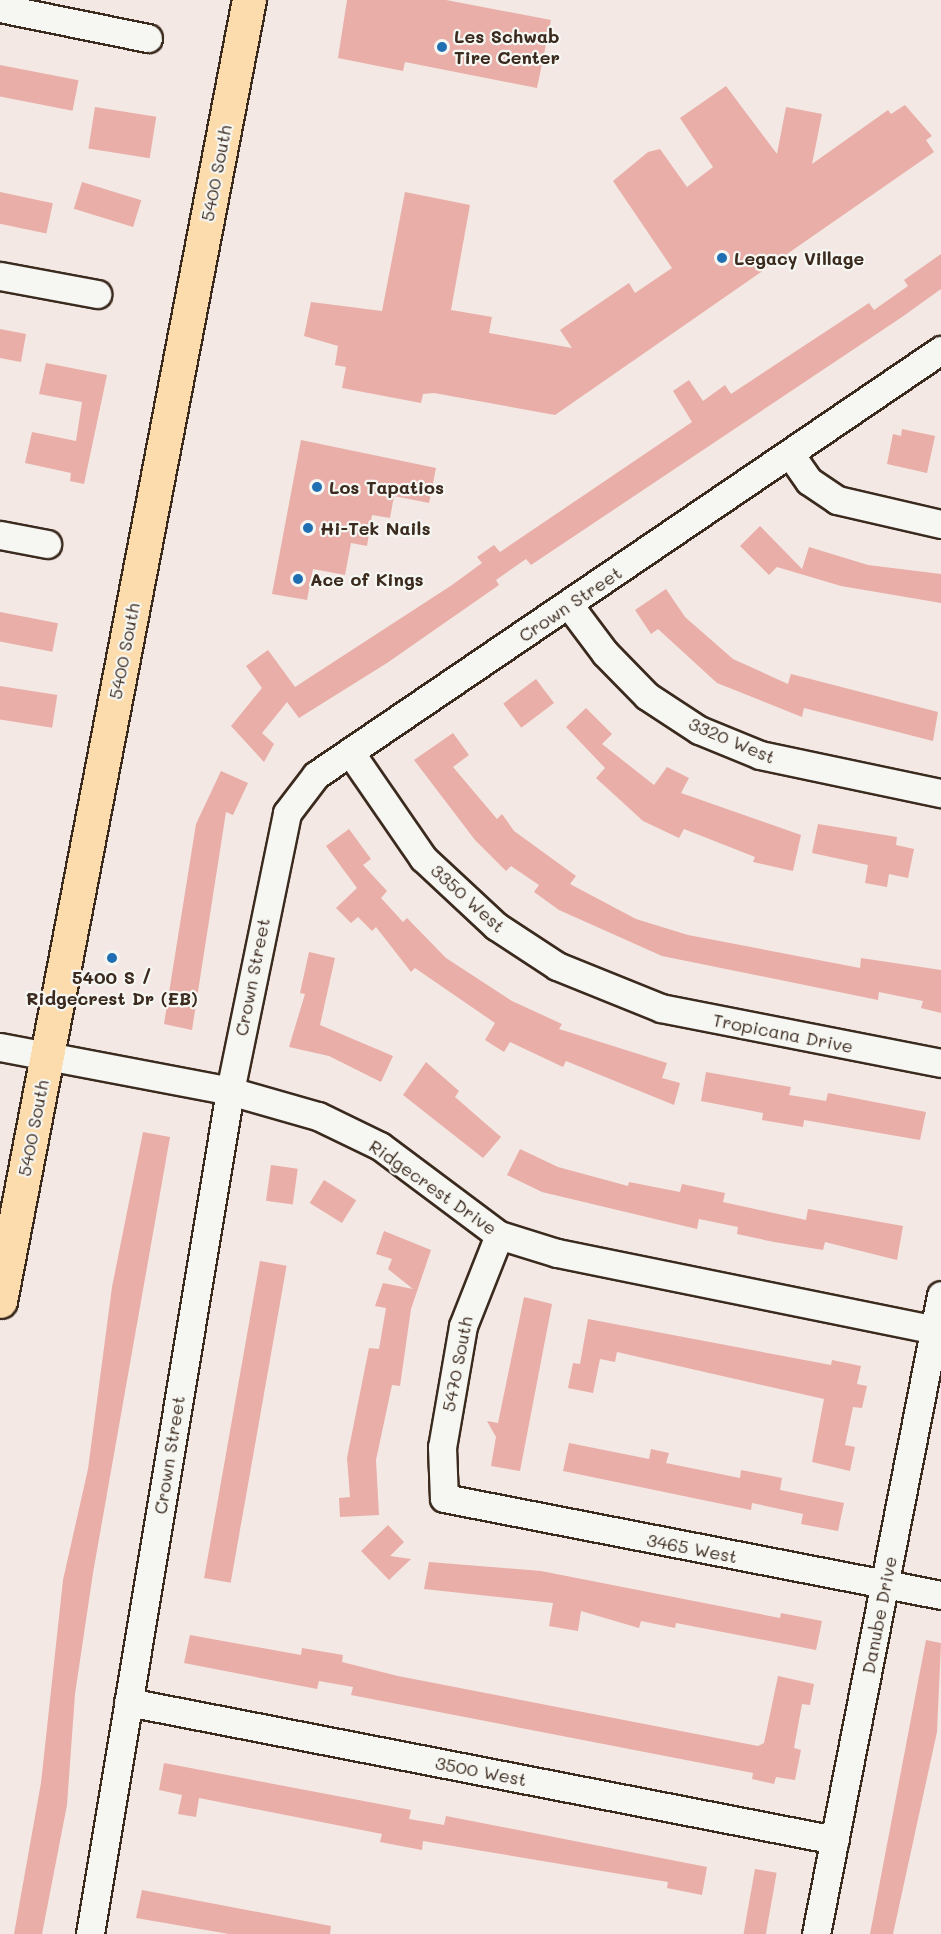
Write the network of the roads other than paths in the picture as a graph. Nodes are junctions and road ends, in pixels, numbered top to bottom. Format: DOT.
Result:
graph roads {
  1 [pos="249,0"];
  2 [pos="0,8"];
  3 [pos="148,38"];
  4 [pos="0,276"];
  5 [pos="97,294"];
  6 [pos="941,351"];
  7 [pos="790,454"];
  8 [pos="941,524"];
  9 [pos="0,535"];
  10 [pos="48,544"];
  11 [pos="570,605"];
  12 [pos="350,752"];
  13 [pos="941,793"];
  14 [pos="626,998"];
  15 [pos="0,1047"];
  16 [pos="46,1056"];
  17 [pos="941,1063"];
  18 [pos="230,1090"];
  19 [pos="499,1235"];
  20 [pos="941,1295"];
  21 [pos="0,1301"];
  22 [pos="937,1331"];
  23 [pos="444,1498"];
  24 [pos="885,1584"];
  25 [pos="941,1595"];
  26 [pos="128,1702"];
  27 [pos="834,1840"];
  28 [pos="90,1934"];
  29 [pos="816,1934"];
  1 -- 16 [label="main road, 5400 South"];
  2 -- 3 [label="street"];
  4 -- 5 [label="street"];
  6 -- 7 [label="street, Crown Street"];
  7 -- 8 [label="street"];
  7 -- 11 [label="street, Crown Street"];
  9 -- 10 [label="street"];
  11 -- 12 [label="street, Crown Street"];
  11 -- 13 [label="street, 3320 West"];
  12 -- 14 [label="street, 3350 West"];
  12 -- 18 [label="street, Crown Street"];
  14 -- 17 [label="street, Tropicana Drive"];
  15 -- 16 [label="street, Ridgecrest Drive"];
  16 -- 18 [label="street, Ridgecrest Drive"];
  16 -- 21 [label="main road, 5400 South"];
  18 -- 19 [label="street, Ridgecrest Drive"];
  18 -- 26 [label="street, Crown Street"];
  19 -- 22 [label="street, Ridgecrest Drive"];
  19 -- 23 [label="street, 5470 South"];
  20 -- 22 [label="street, Danube Drive"];
  22 -- 24 [label="street, Danube Drive"];
  23 -- 24 [label="street, 3465 West"];
  24 -- 25 [label="street, 3465 West"];
  24 -- 27 [label="street, Danube Drive"];
  26 -- 27 [label="street, 3500 West"];
  26 -- 28 [label="street, Crown Street"];
  27 -- 29 [label="street, Danube Drive"];
}
